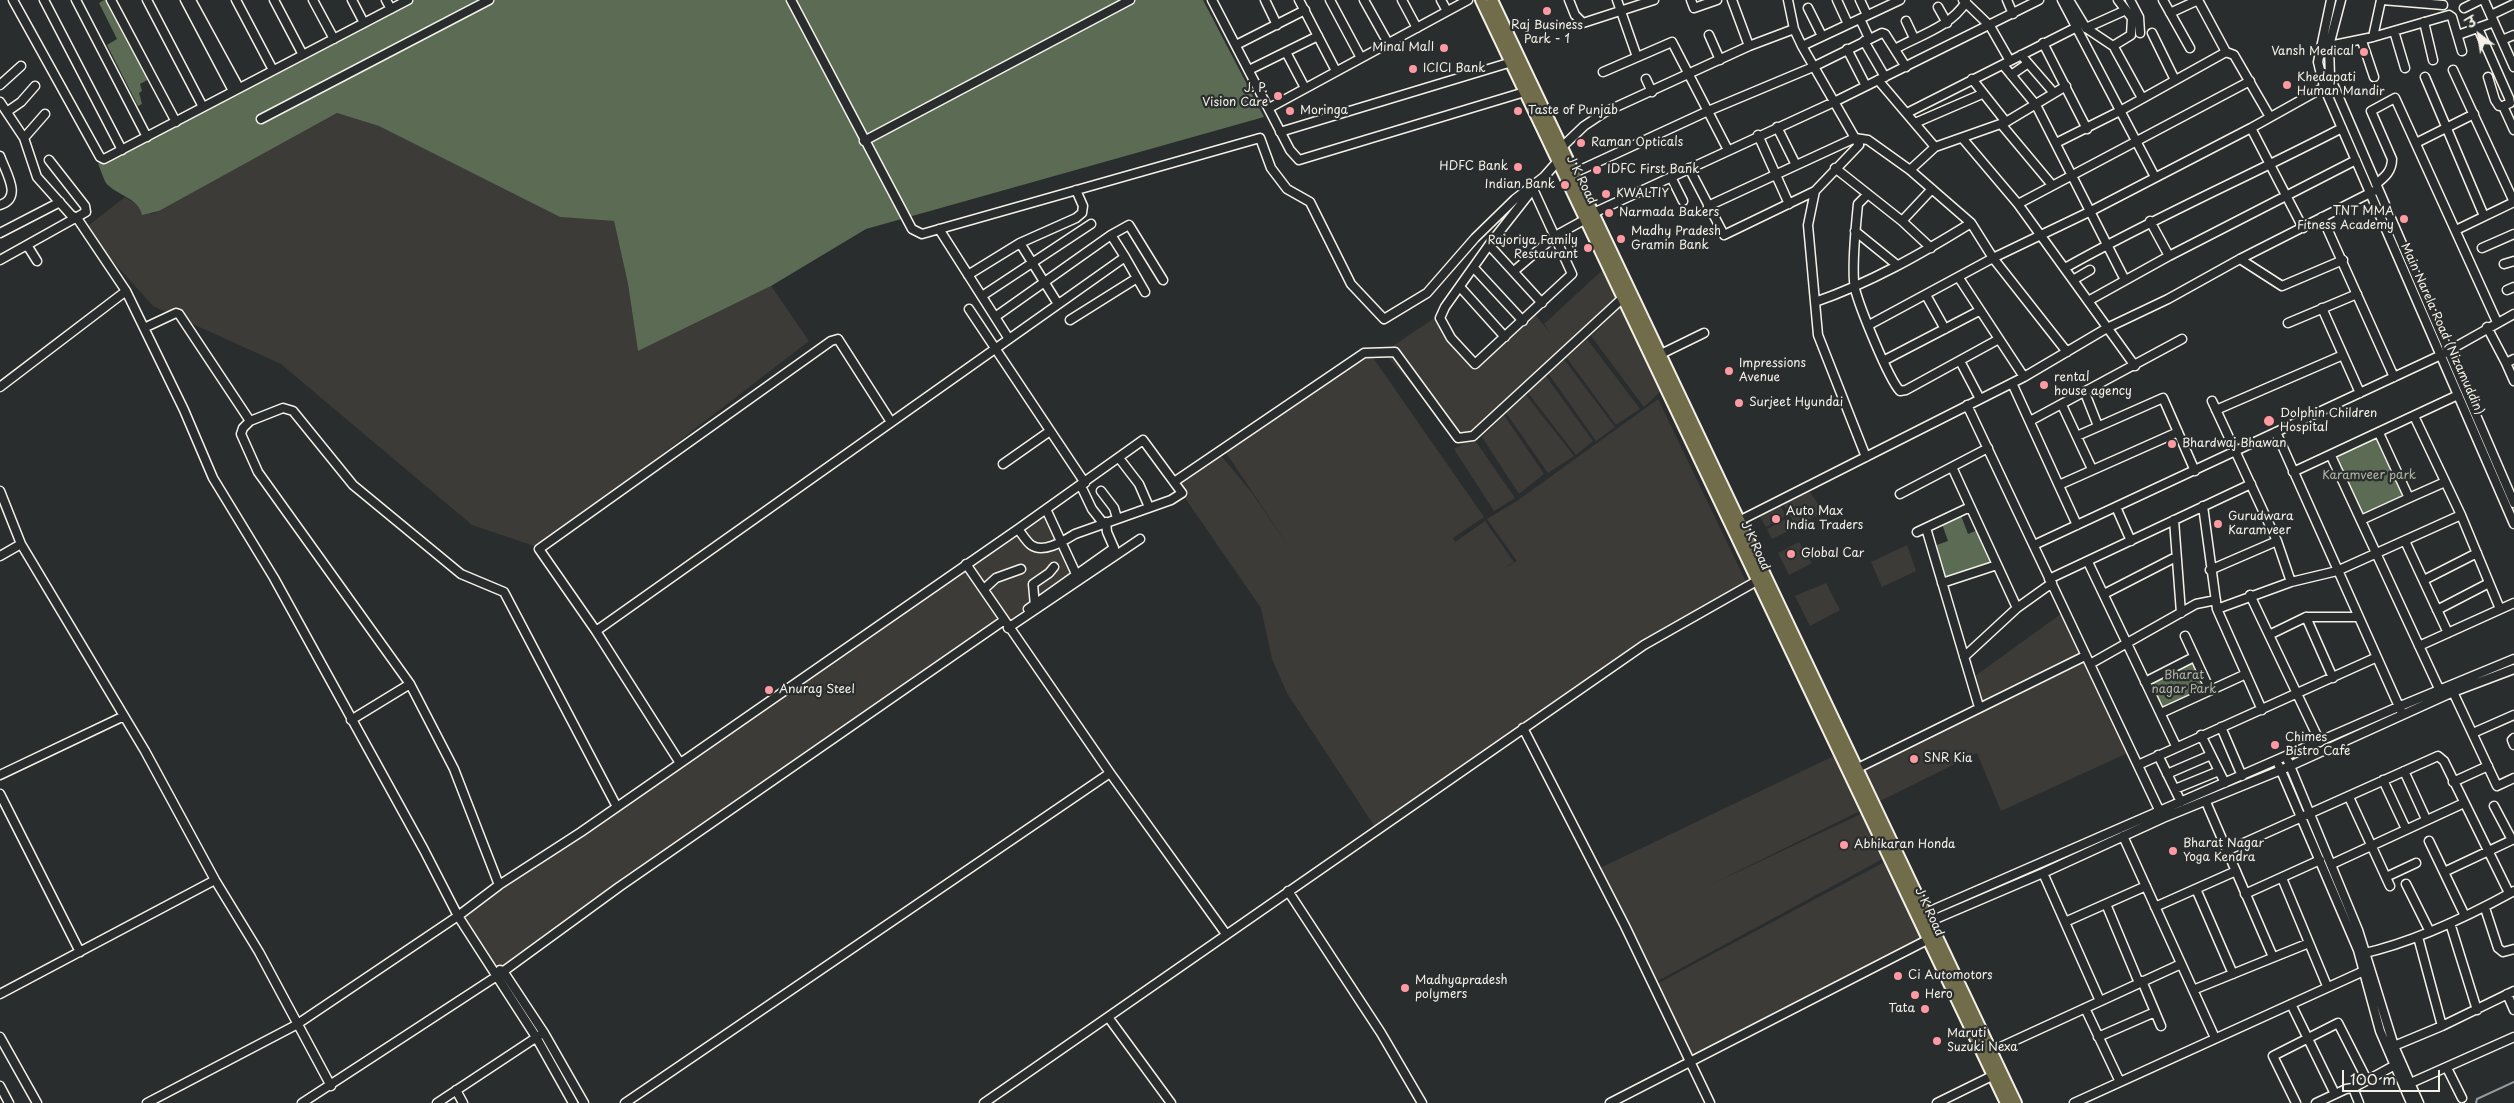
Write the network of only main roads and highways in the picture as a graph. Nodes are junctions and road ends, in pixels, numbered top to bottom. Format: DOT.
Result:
graph roads {
  1 [pos="1481,0"];
  2 [pos="1492,0"];
  3 [pos="1516,61"];
  4 [pos="1530,91"];
  5 [pos="1589,217"];
  6 [pos="1627,294"];
  7 [pos="1736,523"];
  8 [pos="1932,937"];
  9 [pos="1997,1073"];
  10 [pos="2006,1103"];
  11 [pos="2016,1103"];
  1 -- 3 [label="main road, J K Road"];
  2 -- 3 [label="main road, J K Road"];
  3 -- 4 [label="main road, J K Road"];
  4 -- 5 [label="main road, J K Road"];
  4 -- 5 [label="main road, J K Road"];
  5 -- 6 [label="main road, J K Road"];
  6 -- 7 [label="main road, J K Road"];
  6 -- 7 [label="main road, J K Road"];
  7 -- 8 [label="main road, J K Road"];
  8 -- 9 [label="main road, J K Road"];
  8 -- 9 [label="main road, J K Road"];
  9 -- 10 [label="main road, J K Road"];
  9 -- 11 [label="main road, J K Road"];
}
